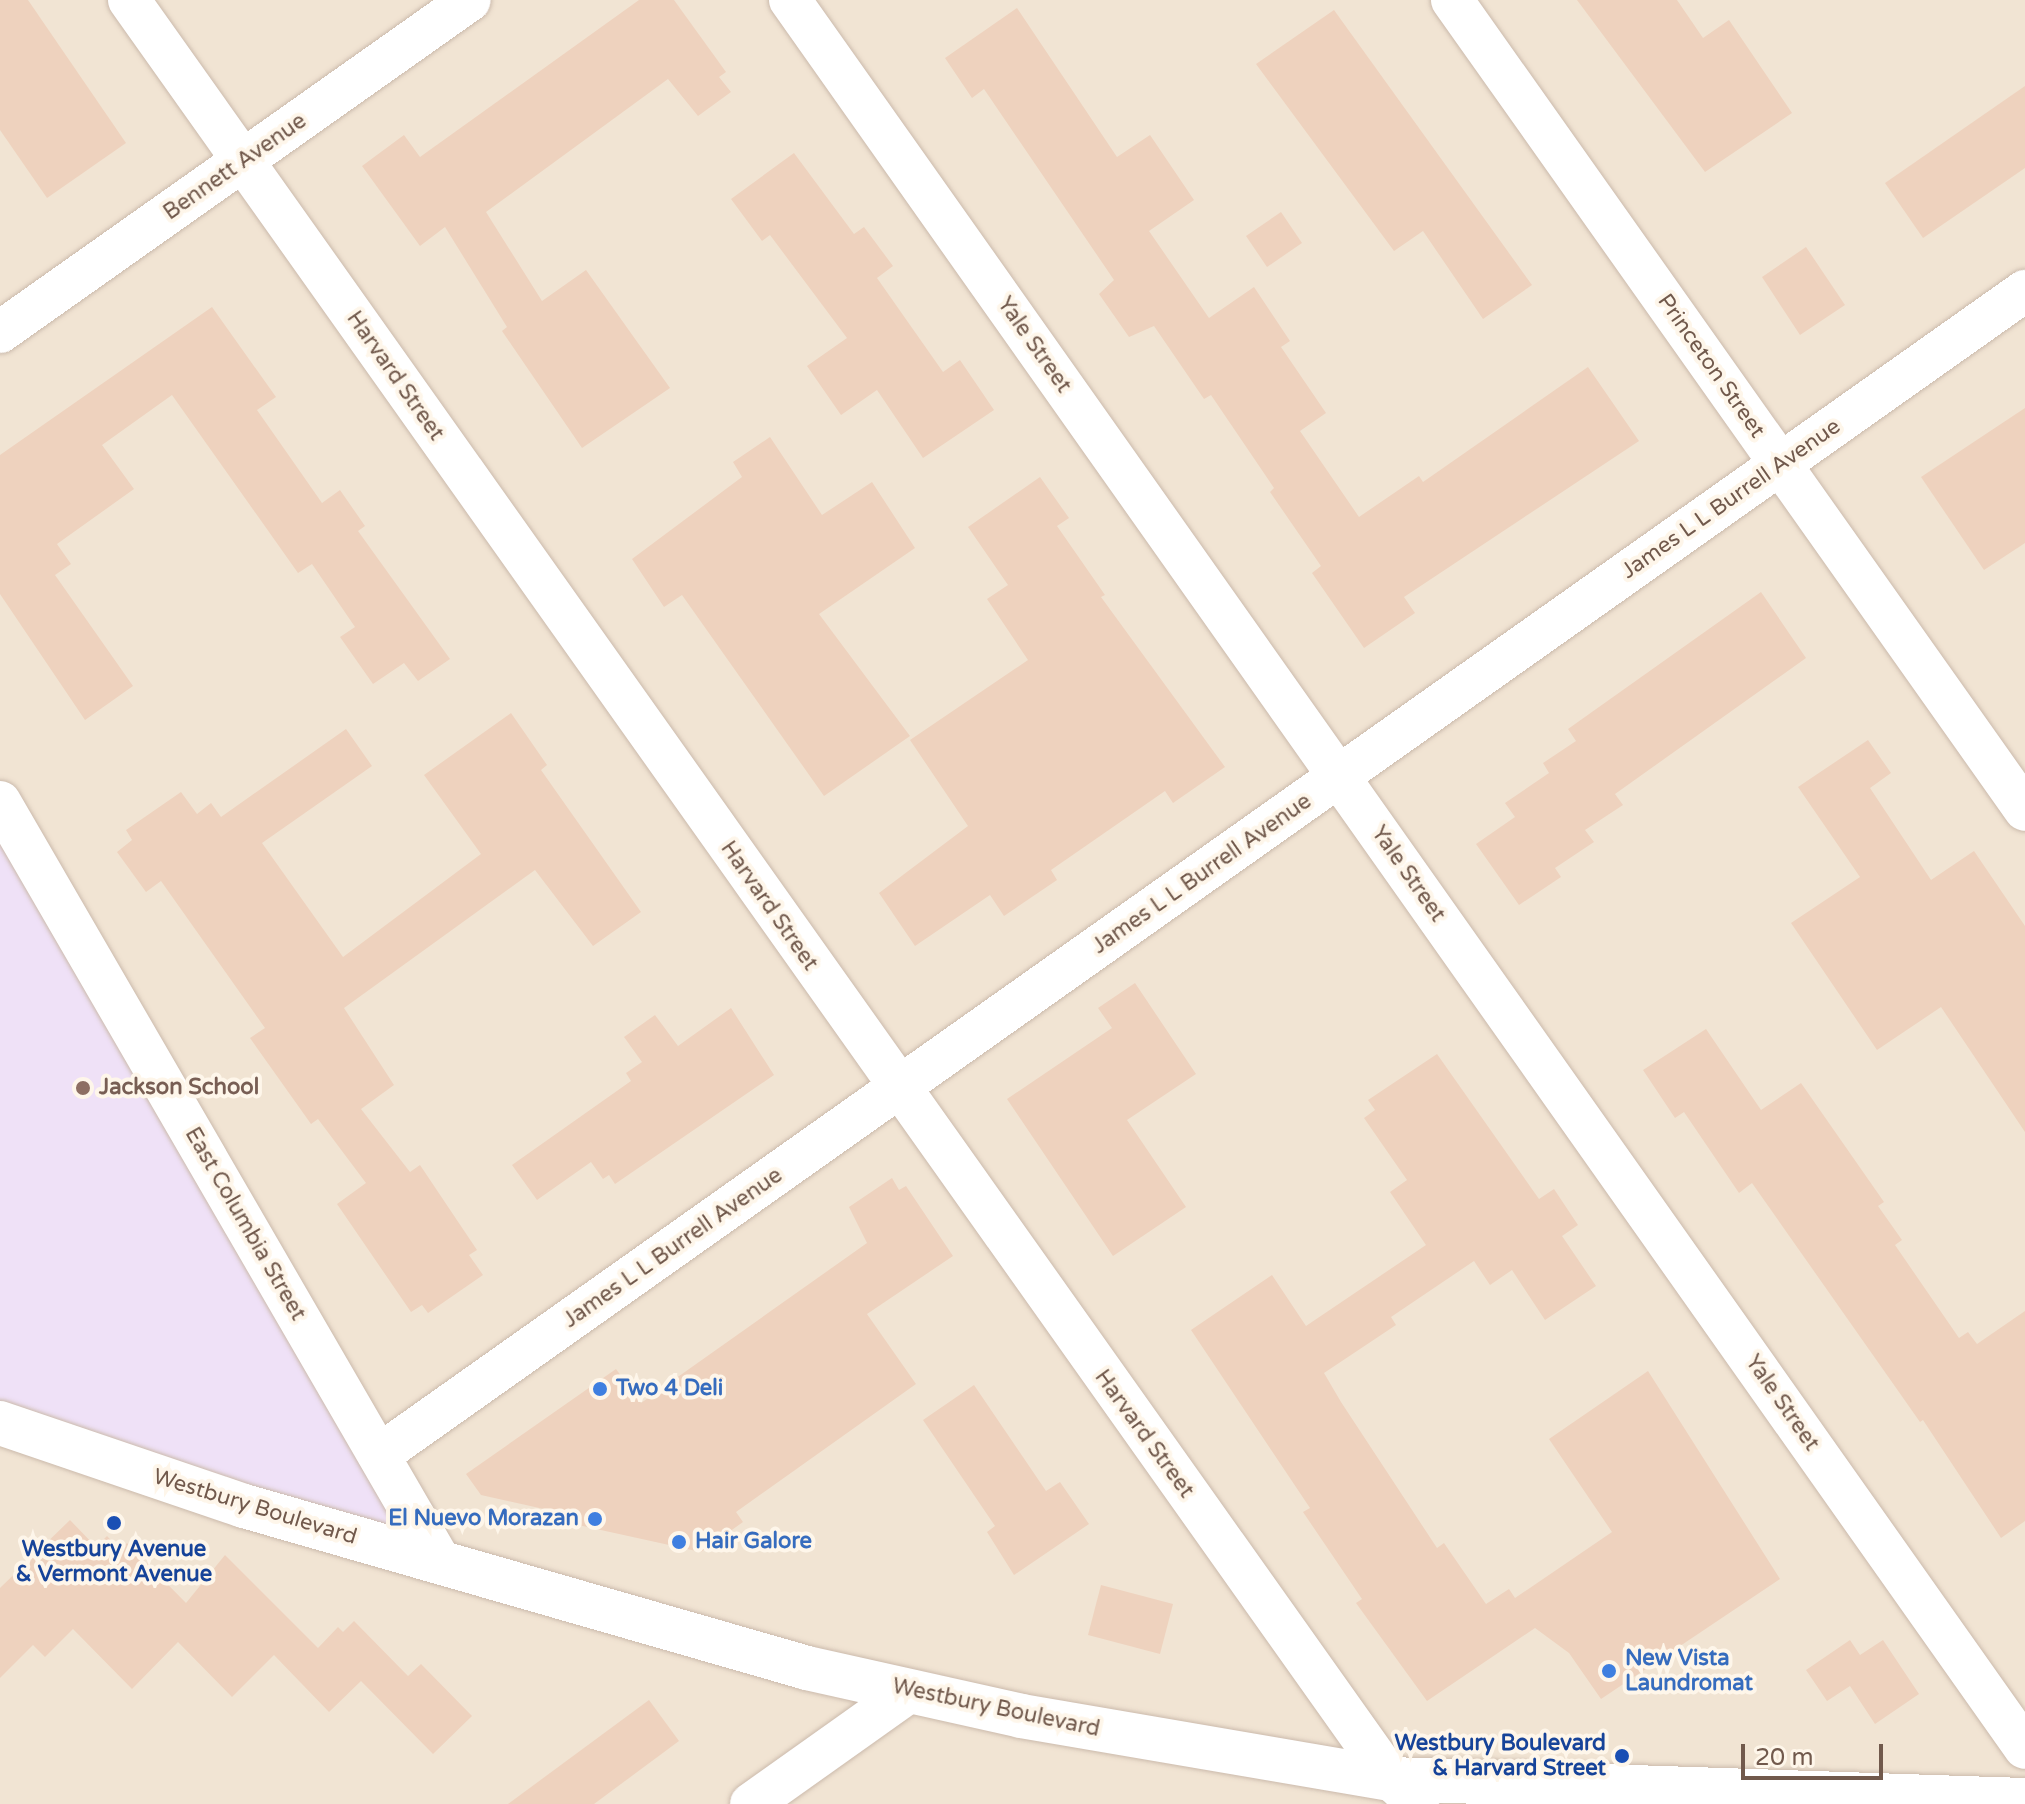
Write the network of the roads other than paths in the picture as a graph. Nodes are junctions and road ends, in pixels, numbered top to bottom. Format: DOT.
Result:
graph roads {
  1 [pos="129,0"];
  2 [pos="470,0"];
  3 [pos="790,0"];
  4 [pos="1452,0"];
  5 [pos="243,161"];
  6 [pos="2025,291"];
  7 [pos="0,332"];
  8 [pos="1780,464"];
  9 [pos="1339,777"];
  10 [pos="0,802"];
  11 [pos="2025,810"];
  12 [pos="898,1089"];
  13 [pos="5,1432"];
  14 [pos="379,1455"];
  15 [pos="441,1563"];
  16 [pos="910,1691"];
  17 [pos="2025,1748"];
  18 [pos="1404,1792"];
  19 [pos="1596,1795"];
  20 [pos="2025,1800"];
  21 [pos="751,1804"];
  1 -- 5 [label="street, Harvard Street"];
  2 -- 5 [label="street, Bennett Avenue"];
  3 -- 9 [label="street, Yale Street"];
  4 -- 8 [label="street, Princeton Street"];
  5 -- 7 [label="street, Bennett Avenue"];
  5 -- 12 [label="street, Harvard Street"];
  6 -- 8 [label="street, James L L Burrell Avenue"];
  8 -- 9 [label="street, James L L Burrell Avenue"];
  8 -- 11 [label="street, Princeton Street"];
  9 -- 12 [label="street, James L L Burrell Avenue"];
  9 -- 17 [label="street, Yale Street"];
  10 -- 14 [label="street, East Columbia Street"];
  12 -- 14 [label="street, James L L Burrell Avenue"];
  12 -- 18 [label="street, Harvard Street"];
  13 -- 15 [label="street, Westbury Boulevard"];
  14 -- 15 [label="street, East Columbia Street"];
  15 -- 16 [label="street, Westbury Boulevard"];
  16 -- 18 [label="street, Westbury Boulevard"];
  16 -- 21 [label="street"];
  18 -- 19 [label="street, Westbury Boulevard"];
  19 -- 20 [label="street, Westbury Boulevard"];
}
